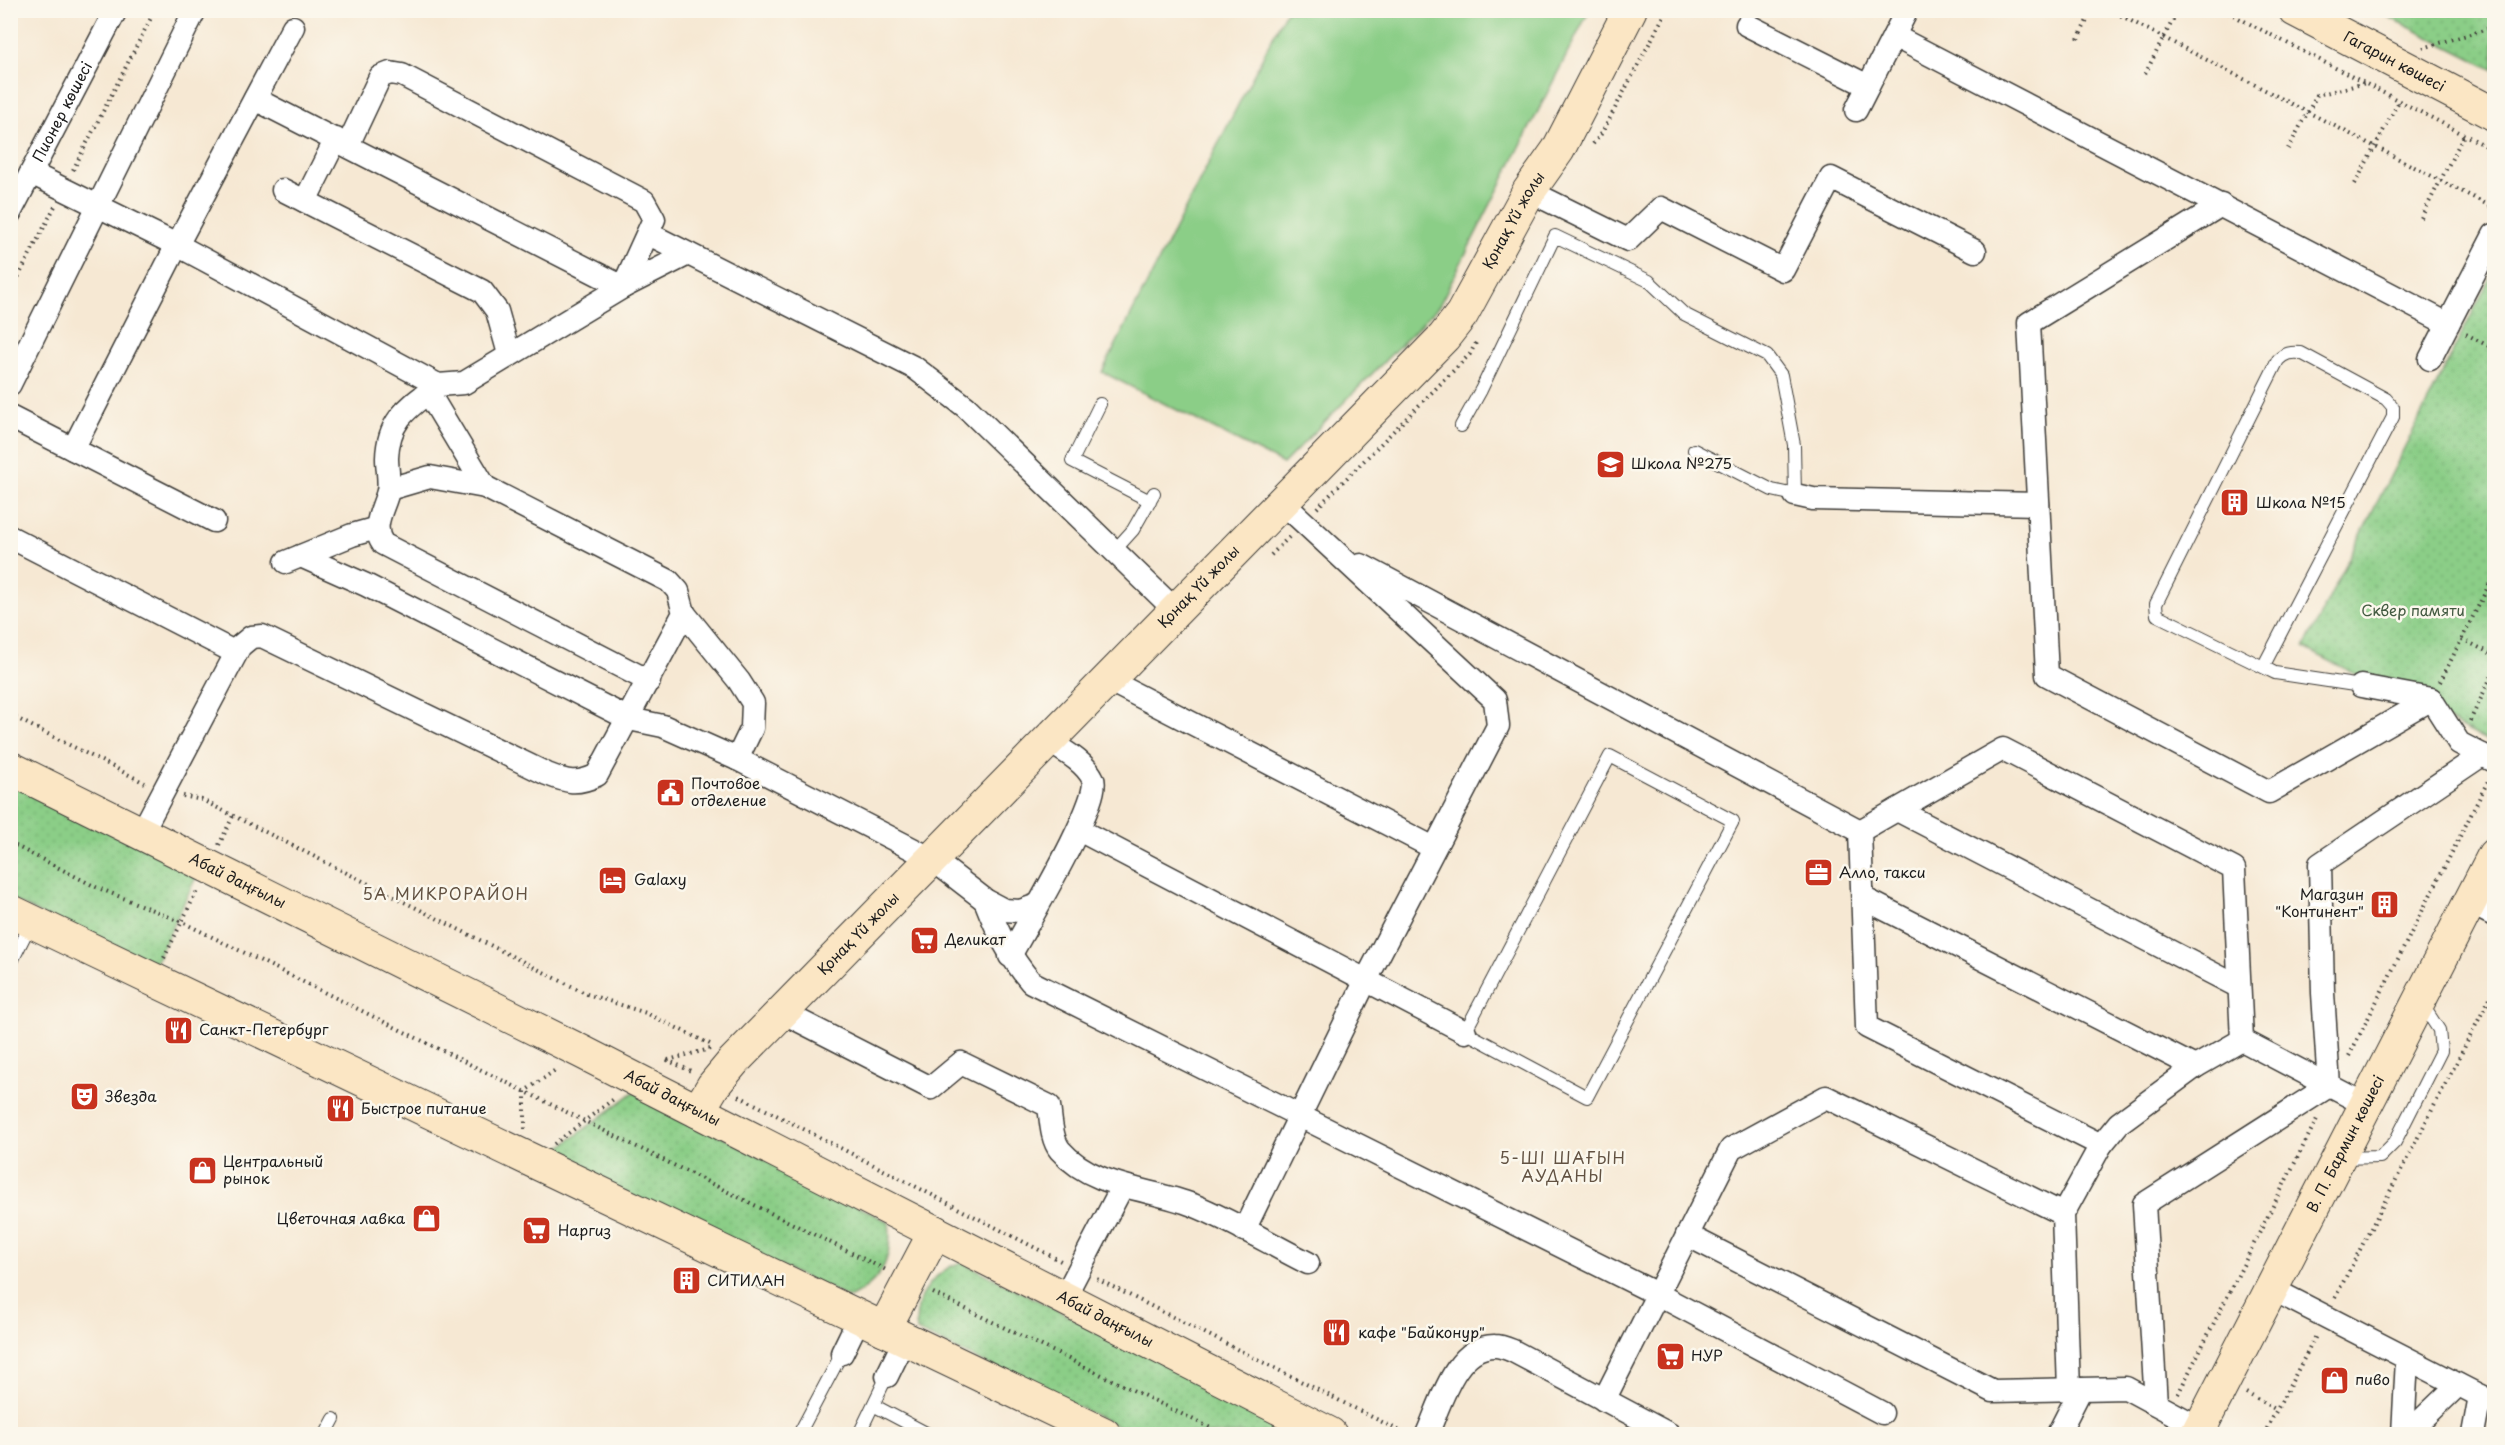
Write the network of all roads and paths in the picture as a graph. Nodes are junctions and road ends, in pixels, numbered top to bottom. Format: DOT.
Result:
graph roads {
  1 [pos="116,10"];
  2 [pos="155,10"];
  3 [pos="195,10"];
  4 [pos="1630,10"];
  5 [pos="1907,10"];
  6 [pos="2092,10"];
  7 [pos="2110,10"];
  8 [pos="2178,10"];
  9 [pos="2223,10"];
  10 [pos="2295,10"];
  11 [pos="1747,25"];
  12 [pos="293,27"];
  13 [pos="1894,36"];
  14 [pos="2163,38"];
  15 [pos="2078,39"];
  16 [pos="2145,74"];
  17 [pos="1868,86"];
  18 [pos="255,99"];
  19 [pos="2399,101"];
  20 [pos="1856,110"];
  21 [pos="2494,114"];
  22 [pos="2464,135"];
  23 [pos="342,142"];
  24 [pos="2374,146"];
  25 [pos="2494,150"];
  26 [pos="31,174"];
  27 [pos="2441,180"];
  28 [pos="2355,184"];
  29 [pos="63,189"];
  30 [pos="283,190"];
  31 [pos="1529,191"];
  32 [pos="305,201"];
  33 [pos="98,205"];
  34 [pos="2221,206"];
  35 [pos="2494,208"];
  36 [pos="10,213"];
  37 [pos="2421,218"];
  38 [pos="649,234"];
  39 [pos="2494,235"];
  40 [pos="177,245"];
  41 [pos="1975,250"];
  42 [pos="688,254"];
  43 [pos="623,287"];
  44 [pos="10,293"];
  45 [pos="2448,324"];
  46 [pos="2494,349"];
  47 [pos="509,354"];
  48 [pos="2430,359"];
  49 [pos="10,384"];
  50 [pos="433,389"];
  51 [pos="1100,404"];
  52 [pos="10,417"];
  53 [pos="1461,426"];
  54 [pos="73,449"];
  55 [pos="1694,450"];
  56 [pos="484,487"];
  57 [pos="389,489"];
  58 [pos="1795,495"];
  59 [pos="1282,502"];
  60 [pos="2038,504"];
  61 [pos="214,521"];
  62 [pos="377,528"];
  63 [pos="10,537"];
  64 [pos="1114,551"];
  65 [pos="1340,555"];
  66 [pos="2494,575"];
  67 [pos="1176,611"];
  68 [pos="684,613"];
  69 [pos="2462,639"];
  70 [pos="236,653"];
  71 [pos="2494,655"];
  72 [pos="2263,667"];
  73 [pos="2494,671"];
  74 [pos="1108,680"];
  75 [pos="649,681"];
  76 [pos="2361,686"];
  77 [pos="2431,699"];
  78 [pos="10,715"];
  79 [pos="629,719"];
  80 [pos="1048,741"];
  81 [pos="2458,743"];
  82 [pos="737,759"];
  83 [pos="2490,761"];
  84 [pos="10,768"];
  85 [pos="163,792"];
  86 [pos="1897,810"];
  87 [pos="233,816"];
  88 [pos="1079,830"];
  89 [pos="1860,831"];
  90 [pos="141,834"];
  91 [pos="10,843"];
  92 [pos="1434,848"];
  93 [pos="2494,855"];
  94 [pos="932,859"];
  95 [pos="208,868"];
  96 [pos="1863,898"];
  97 [pos="985,900"];
  98 [pos="1037,905"];
  99 [pos="2482,909"];
  100 [pos="21,916"];
  101 [pos="182,922"];
  102 [pos="1010,956"];
  103 [pos="10,965"];
  104 [pos="153,979"];
  105 [pos="1366,980"];
  106 [pos="2239,987"];
  107 [pos="2494,990"];
  108 [pos="2420,1000"];
  109 [pos="782,1012"];
  110 [pos="1465,1032"];
  111 [pos="2242,1040"];
  112 [pos="715,1047"];
  113 [pos="582,1052"];
  114 [pos="2195,1067"];
  115 [pos="2331,1087"];
  116 [pos="525,1091"];
  117 [pos="2366,1105"];
  118 [pos="698,1111"];
  119 [pos="1299,1115"];
  120 [pos="2101,1145"];
  121 [pos="524,1157"];
  122 [pos="2339,1158"];
  123 [pos="1122,1187"];
  124 [pos="2063,1214"];
  125 [pos="1244,1230"];
  126 [pos="935,1233"];
  127 [pos="1687,1235"];
  128 [pos="1308,1263"];
  129 [pos="909,1282"];
  130 [pos="1071,1284"];
  131 [pos="2272,1289"];
  132 [pos="1658,1294"];
  133 [pos="2325,1317"];
  134 [pos="883,1329"];
  135 [pos="842,1353"];
  136 [pos="2407,1359"];
  137 [pos="887,1376"];
  138 [pos="2458,1385"];
  139 [pos="2075,1389"];
  140 [pos="1604,1400"];
  141 [pos="2487,1400"];
  142 [pos="873,1405"];
  143 [pos="2163,1408"];
  144 [pos="1882,1413"];
  145 [pos="334,1419"];
  146 [pos="2199,1431"];
  147 [pos="326,1434"];
  148 [pos="799,1434"];
  149 [pos="859,1434"];
  150 [pos="928,1434"];
  151 [pos="1104,1434"];
  152 [pos="1223,1434"];
  153 [pos="1330,1434"];
  154 [pos="1406,1434"];
  155 [pos="1426,1434"];
  156 [pos="1669,1434"];
  157 [pos="2058,1434"];
  158 [pos="2265,1434"];
  159 [pos="2405,1434"];
  160 [pos="2473,1434"];
  1 -- 26 [label="street, Пионер көшесі"];
  2 -- 29 [label="path"];
  3 -- 33 [label="street"];
  4 -- 31 [label="main road, Қонақ Үй жолы"];
  5 -- 13 [label="street"];
  6 -- 15 [label="path"];
  7 -- 14 [label="path"];
  8 -- 14 [label="path"];
  9 -- 19 [label="path"];
  10 -- 21 [label="main road, Гагарин көшесі"];
  11 -- 17 [label="street"];
  12 -- 18 [label="street"];
  13 -- 17 [label="street"];
  13 -- 34 [label="street"];
  14 -- 16 [label="path"];
  14 -- 24 [label="path"];
  17 -- 20 [label="street"];
  18 -- 23 [label="street"];
  18 -- 40 [label="street"];
  19 -- 22 [label="path"];
  19 -- 24 [label="path"];
  22 -- 25 [label="path"];
  22 -- 27 [label="path"];
  23 -- 32 [label="street"];
  23 -- 38 [label="street"];
  23 -- 43 [label="street"];
  24 -- 27 [label="path"];
  24 -- 28 [label="path"];
  26 -- 29 [label="street"];
  26 -- 36 [label="street, Пионер көшесі"];
  27 -- 35 [label="path"];
  27 -- 37 [label="path"];
  29 -- 33 [label="street"];
  29 -- 44 [label="path"];
  30 -- 32 [label="street"];
  31 -- 41 [label="street"];
  31 -- 59 [label="main road, Қонақ Үй жолы"];
  32 -- 47 [label="street"];
  33 -- 40 [label="street"];
  33 -- 49 [label="street"];
  34 -- 45 [label="street"];
  34 -- 60 [label="street"];
  38 -- 42 [label="street"];
  38 -- 43 [label="street"];
  39 -- 45 [label="street"];
  40 -- 50 [label="street"];
  40 -- 54 [label="street"];
  42 -- 43 [label="street"];
  42 -- 64 [label="street"];
  43 -- 47 [label="street"];
  45 -- 46 [label="path"];
  45 -- 48 [label="street"];
  47 -- 50 [label="street"];
  50 -- 56 [label="street"];
  50 -- 57 [label="street"];
  51 -- 64 [label="lane"];
  52 -- 54 [label="street"];
  53 -- 58 [label="lane"];
  54 -- 61 [label="street"];
  55 -- 58 [label="lane"];
  56 -- 57 [label="street"];
  56 -- 68 [label="street"];
  57 -- 62 [label="street"];
  58 -- 60 [label="street"];
  59 -- 65 [label="street"];
  59 -- 67 [label="main road, Қонақ Үй жолы"];
  60 -- 77 [label="street"];
  62 -- 75 [label="street"];
  62 -- 79 [label="street"];
  63 -- 70 [label="street"];
  64 -- 67 [label="street"];
  65 -- 89 [label="street"];
  65 -- 92 [label="street"];
  66 -- 69 [label="path"];
  67 -- 74 [label="main road, Қонақ Үй жолы"];
  68 -- 75 [label="street"];
  68 -- 82 [label="street"];
  69 -- 71 [label="path"];
  69 -- 77 [label="path"];
  70 -- 79 [label="street"];
  70 -- 85 [label="street"];
  72 -- 72 [label="lane"];
  72 -- 76 [label="lane"];
  73 -- 81 [label="path"];
  74 -- 80 [label="main road, Қонақ Үй жолы"];
  74 -- 92 [label="street"];
  75 -- 79 [label="street"];
  76 -- 77 [label="street"];
  77 -- 81 [label="street"];
  78 -- 85 [label="path"];
  79 -- 82 [label="street"];
  80 -- 88 [label="street"];
  80 -- 94 [label="main road, Қонақ Үй жолы"];
  81 -- 83 [label="street"];
  82 -- 94 [label="street"];
  83 -- 115 [label="path"];
  83 -- 115 [label="street"];
  84 -- 90 [label="main road, Абай даңғылы"];
  85 -- 87 [label="path"];
  85 -- 90 [label="street"];
  86 -- 89 [label="street"];
  86 -- 106 [label="street"];
  86 -- 106 [label="street"];
  87 -- 95 [label="path"];
  87 -- 112 [label="path"];
  88 -- 98 [label="street"];
  88 -- 105 [label="street"];
  89 -- 96 [label="street"];
  90 -- 95 [label="main road, Абай даңғылы"];
  91 -- 101 [label="path"];
  92 -- 105 [label="street"];
  93 -- 99 [label="main road, В. П. Бармин көшесі"];
  94 -- 97 [label="street"];
  94 -- 109 [label="main road, Қонақ Үй жолы"];
  95 -- 101 [label="path"];
  95 -- 113 [label="main road, Абай даңғылы"];
  96 -- 114 [label="street"];
  96 -- 120 [label="street"];
  97 -- 98 [label="street"];
  97 -- 102 [label="street"];
  98 -- 102 [label="street"];
  99 -- 108 [label="main road, В. П. Бармин көшесі"];
  100 -- 103 [label="lane"];
  100 -- 104 [label="main road"];
  101 -- 104 [label="path"];
  101 -- 116 [label="path"];
  102 -- 119 [label="street"];
  104 -- 121 [label="main road"];
  105 -- 110 [label="street"];
  105 -- 119 [label="street"];
  106 -- 111 [label="street"];
  107 -- 133 [label="path"];
  108 -- 117 [label="main road, В. П. Бармин көшесі"];
  108 -- 122 [label="lane"];
  109 -- 118 [label="main road, Қонақ Үй жолы"];
  109 -- 123 [label="street"];
  110 -- 110 [label="lane"];
  111 -- 114 [label="street"];
  111 -- 115 [label="street"];
  113 -- 116 [label="path"];
  113 -- 118 [label="main road, Абай даңғылы"];
  114 -- 120 [label="street"];
  115 -- 117 [label="street"];
  115 -- 143 [label="path"];
  115 -- 143 [label="street"];
  116 -- 121 [label="path"];
  116 -- 129 [label="path"];
  117 -- 122 [label="main road, В. П. Бармин көшесі"];
  118 -- 126 [label="main road, Абай даңғылы"];
  119 -- 125 [label="street"];
  119 -- 132 [label="street"];
  120 -- 124 [label="street"];
  121 -- 134 [label="main road"];
  122 -- 131 [label="main road, В. П. Бармин көшесі"];
  123 -- 125 [label="street"];
  123 -- 130 [label="street"];
  124 -- 127 [label="street"];
  124 -- 139 [label="street"];
  125 -- 128 [label="street"];
  126 -- 129 [label="main road"];
  126 -- 130 [label="main road, Абай даңғылы"];
  127 -- 132 [label="street"];
  127 -- 139 [label="street"];
  129 -- 134 [label="main road"];
  129 -- 152 [label="path"];
  130 -- 153 [label="main road, Абай даңғылы"];
  130 -- 154 [label="path"];
  131 -- 133 [label="street"];
  131 -- 146 [label="main road, В. П. Бармин көшесі"];
  132 -- 140 [label="street"];
  132 -- 144 [label="street"];
  133 -- 136 [label="street"];
  133 -- 158 [label="path"];
  134 -- 135 [label="street"];
  134 -- 137 [label="street"];
  134 -- 151 [label="main road"];
  135 -- 148 [label="lane"];
  136 -- 138 [label="street"];
  136 -- 159 [label="street"];
  137 -- 142 [label="lane"];
  138 -- 141 [label="street"];
  138 -- 159 [label="street"];
  139 -- 143 [label="street"];
  139 -- 157 [label="street"];
  140 -- 155 [label="street"];
  140 -- 156 [label="street"];
  141 -- 160 [label="street"];
  142 -- 149 [label="lane"];
  142 -- 150 [label="lane"];
  143 -- 146 [label="street"];
  145 -- 147 [label="lane"];
}
